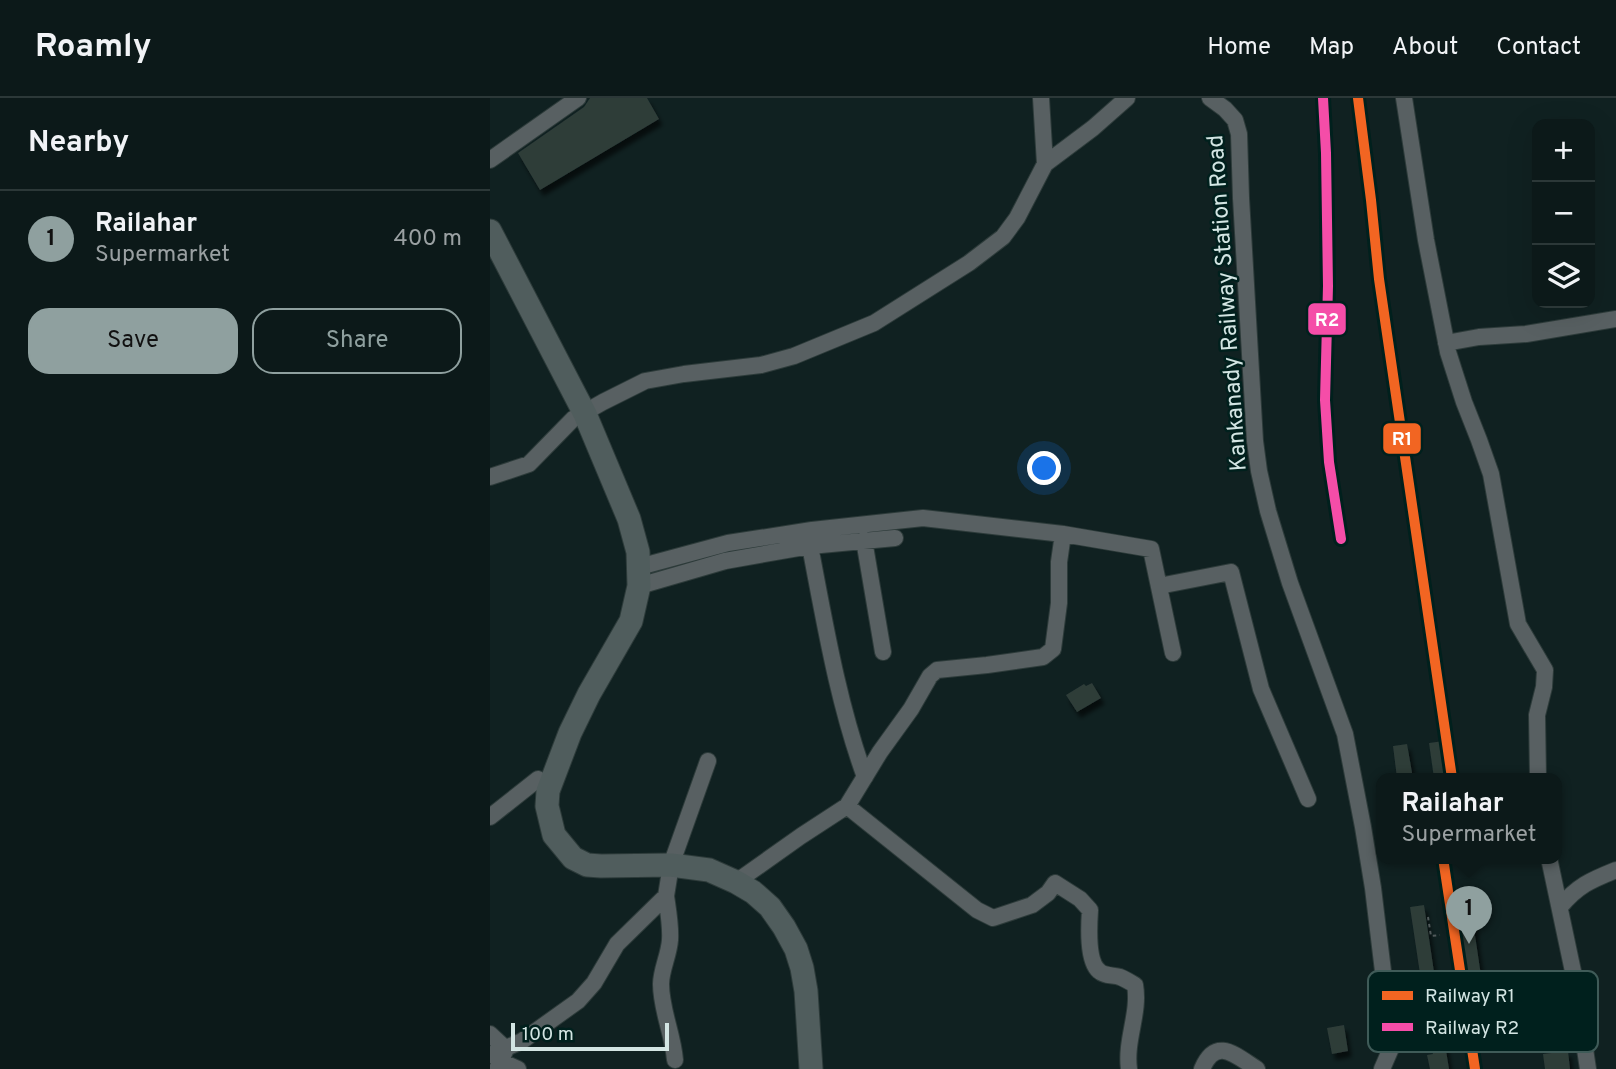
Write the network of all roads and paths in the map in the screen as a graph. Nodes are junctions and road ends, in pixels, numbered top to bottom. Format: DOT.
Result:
graph roads {
  1 [pos="578,98"];
  2 [pos="1041,98"];
  3 [pos="1127,98"];
  4 [pos="1210,98"];
  5 [pos="1404,98"];
  6 [pos="490,160"];
  7 [pos="1045,164"];
  8 [pos="490,231"];
  9 [pos="490,257"];
  10 [pos="1616,319"];
  11 [pos="1446,343"];
  12 [pos="579,416"];
  13 [pos="490,477"];
  14 [pos="1063,534"];
  15 [pos="895,538"];
  16 [pos="864,540"];
  17 [pos="810,546"];
  18 [pos="639,577"];
  19 [pos="1159,586"];
  20 [pos="883,652"];
  21 [pos="1172,653"];
  22 [pos="564,731"];
  23 [pos="708,761"];
  24 [pos="1538,773"];
  25 [pos="865,778"];
  26 [pos="538,779"];
  27 [pos="1308,799"];
  28 [pos="847,806"];
  29 [pos="490,817"];
  30 [pos="1550,864"];
  31 [pos="1616,870"];
  32 [pos="669,880"];
  33 [pos="736,882"];
  34 [pos="1462,900"];
  35 [pos="1469,905"];
  36 [pos="1462,906"];
  37 [pos="1457,907"];
  38 [pos="1560,907"];
  39 [pos="1428,917"];
  40 [pos="1440,935"];
  41 [pos="1382,971"];
  42 [pos="1573,971"];
  43 [pos="490,1034"];
  44 [pos="1389,1052"];
  45 [pos="498,1059"];
  46 [pos="675,1060"];
  47 [pos="518,1069"];
  48 [pos="799,1069"];
  49 [pos="811,1069"];
  50 [pos="1129,1069"];
  51 [pos="1202,1069"];
  52 [pos="1257,1069"];
  53 [pos="1382,1069"];
  1 -- 6 [label="street"];
  2 -- 7 [label="street"];
  3 -- 7 [label="street"];
  4 -- 41 [label="street, Kankanady Railway Station Road"];
  5 -- 11 [label="street"];
  7 -- 12 [label="street"];
  8 -- 12 [label="highway"];
  9 -- 12 [label="highway"];
  10 -- 11 [label="street"];
  11 -- 24 [label="street"];
  12 -- 13 [label="street"];
  12 -- 18 [label="highway"];
  12 -- 22 [label="highway"];
  14 -- 18 [label="street"];
  14 -- 19 [label="street"];
  14 -- 25 [label="street"];
  15 -- 16 [label="street"];
  16 -- 17 [label="street"];
  16 -- 20 [label="street"];
  17 -- 18 [label="street"];
  17 -- 25 [label="street"];
  18 -- 22 [label="highway"];
  19 -- 21 [label="street"];
  19 -- 27 [label="street"];
  22 -- 26 [label="highway"];
  22 -- 32 [label="highway"];
  23 -- 32 [label="street"];
  25 -- 28 [label="street"];
  26 -- 29 [label="street"];
  26 -- 32 [label="highway"];
  28 -- 33 [label="street"];
  28 -- 50 [label="street"];
  30 -- 38 [label="street"];
  31 -- 38 [label="street"];
  32 -- 33 [label="highway"];
  32 -- 45 [label="street"];
  32 -- 46 [label="street"];
  32 -- 48 [label="highway"];
  33 -- 49 [label="highway"];
  34 -- 36 [label="path"];
  35 -- 36 [label="path"];
  36 -- 37 [label="path"];
  38 -- 42 [label="street"];
  39 -- 40 [label="path"];
  43 -- 45 [label="street"];
  44 -- 53 [label="street, Kankanady Railway Station Road"];
  45 -- 47 [label="street"];
  51 -- 52 [label="street"];
}
